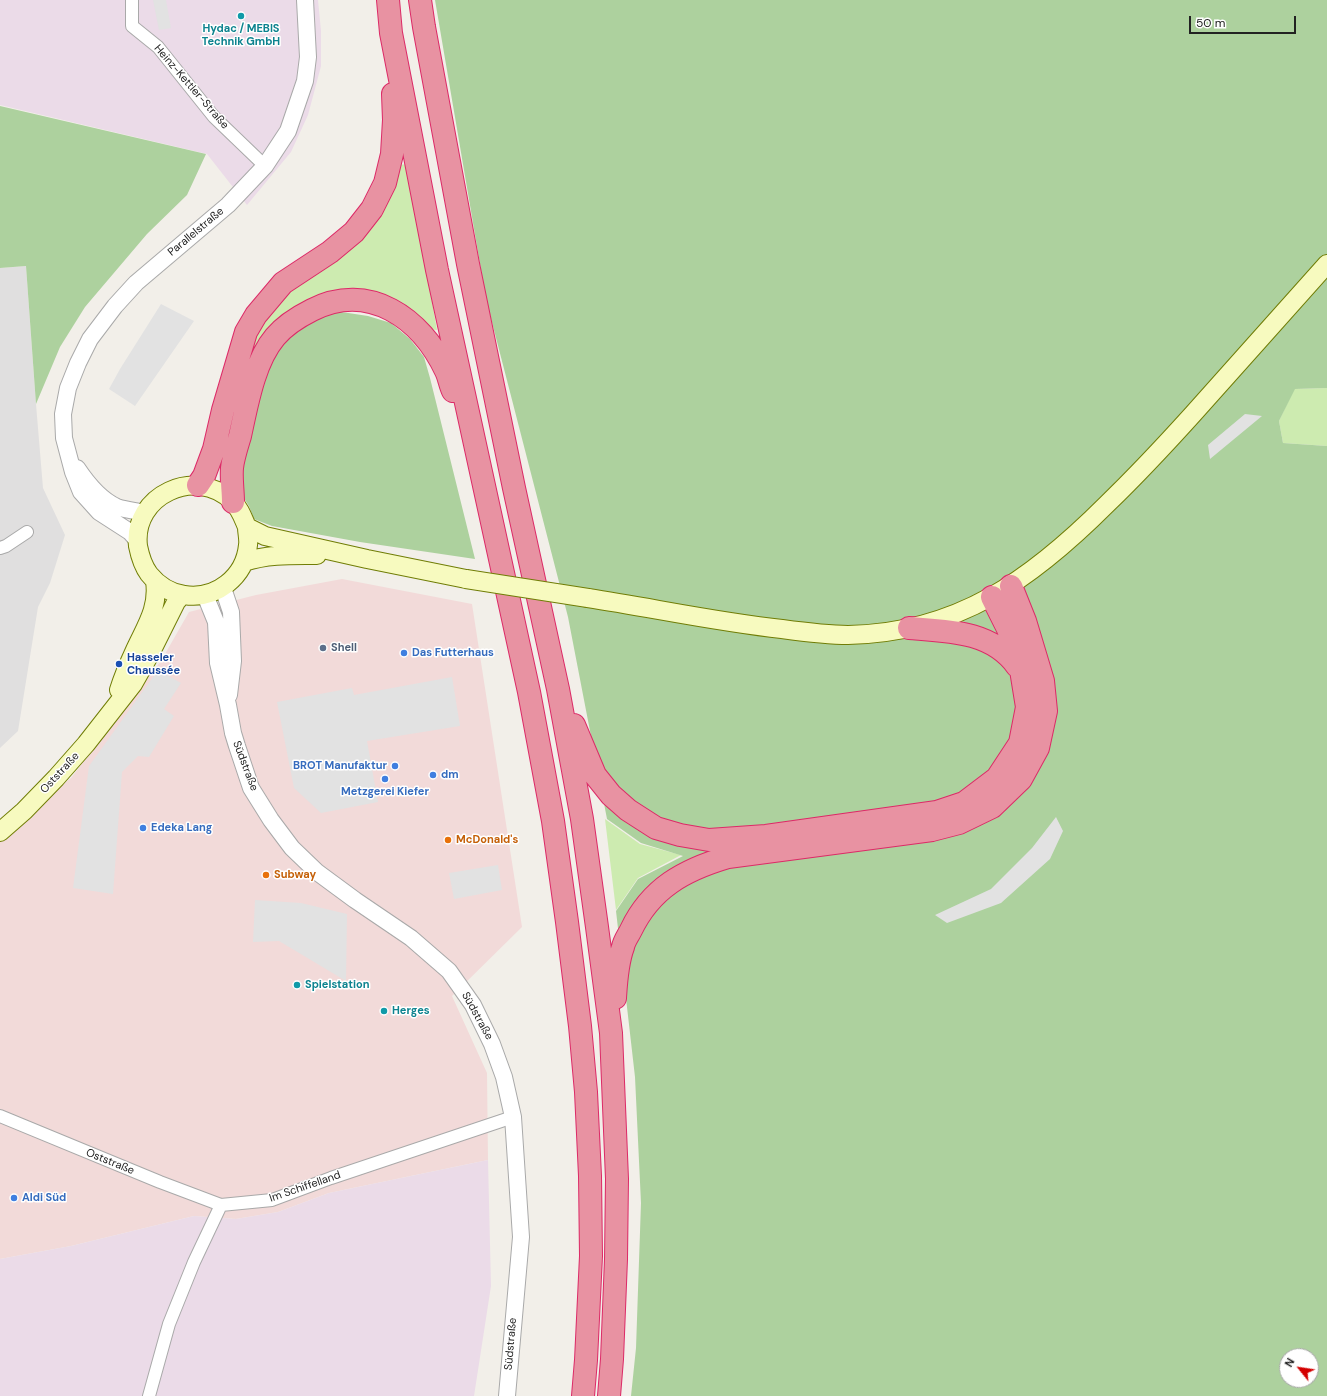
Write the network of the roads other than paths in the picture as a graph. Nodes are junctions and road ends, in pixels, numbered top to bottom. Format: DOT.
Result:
graph roads {
  1 [pos="132,0"];
  2 [pos="305,0"];
  3 [pos="388,0"];
  4 [pos="420,0"];
  5 [pos="392,33"];
  6 [pos="265,166"];
  7 [pos="1327,264"];
  8 [pos="69,455"];
  9 [pos="198,485"];
  10 [pos="485,492"];
  11 [pos="233,502"];
  12 [pos="145,513"];
  13 [pos="247,527"];
  14 [pos="27,532"];
  15 [pos="138,540"];
  16 [pos="0,548"];
  17 [pos="367,559"];
  18 [pos="244,562"];
  19 [pos="155,581"];
  20 [pos="1011,586"];
  21 [pos="223,588"];
  22 [pos="182,595"];
  23 [pos="205,595"];
  24 [pos="992,597"];
  25 [pos="909,628"];
  26 [pos="1020,670"];
  27 [pos="558,689"];
  28 [pos="228,705"];
  29 [pos="112,708"];
  30 [pos="0,832"];
  31 [pos="611,1033"];
  32 [pos="0,1116"];
  33 [pos="513,1117"];
  34 [pos="221,1205"];
  35 [pos="149,1396"];
  36 [pos="507,1396"];
  37 [pos="583,1396"];
  38 [pos="609,1396"];
  1 -- 6 [label="street, Heinz-Kettler-Straße"];
  2 -- 6 [label="street, Parallelstraße"];
  3 -- 5 [label="highway"];
  4 -- 27 [label="highway"];
  5 -- 9 [label="highway"];
  5 -- 10 [label="highway"];
  6 -- 8 [label="street, Parallelstraße"];
  7 -- 20 [label="main road"];
  8 -- 12 [label="street, Parallelstraße"];
  8 -- 15 [label="street, Parallelstraße"];
  9 -- 11 [label="main road"];
  9 -- 12 [label="main road"];
  10 -- 11 [label="highway"];
  10 -- 37 [label="highway"];
  11 -- 13 [label="main road"];
  12 -- 15 [label="main road"];
  13 -- 17 [label="main road"];
  13 -- 18 [label="main road"];
  14 -- 16 [label="street"];
  15 -- 19 [label="main road"];
  17 -- 18 [label="main road"];
  17 -- 25 [label="main road, bridge"];
  18 -- 21 [label="main road"];
  19 -- 22 [label="main road"];
  19 -- 29 [label="main road, Oststraße"];
  20 -- 24 [label="main road"];
  20 -- 31 [label="highway"];
  21 -- 23 [label="main road"];
  21 -- 28 [label="street, Südstraße"];
  22 -- 23 [label="main road"];
  22 -- 29 [label="main road, Oststraße"];
  23 -- 28 [label="street, Südstraße"];
  24 -- 25 [label="main road"];
  24 -- 26 [label="highway"];
  25 -- 26 [label="highway"];
  26 -- 27 [label="highway"];
  27 -- 31 [label="highway"];
  28 -- 33 [label="street, Südstraße"];
  29 -- 30 [label="main road, Oststraße"];
  31 -- 38 [label="highway"];
  32 -- 34 [label="street, Oststraße"];
  33 -- 34 [label="street, Im Schiffelland"];
  33 -- 36 [label="street, Südstraße"];
  34 -- 35 [label="street"];
}
